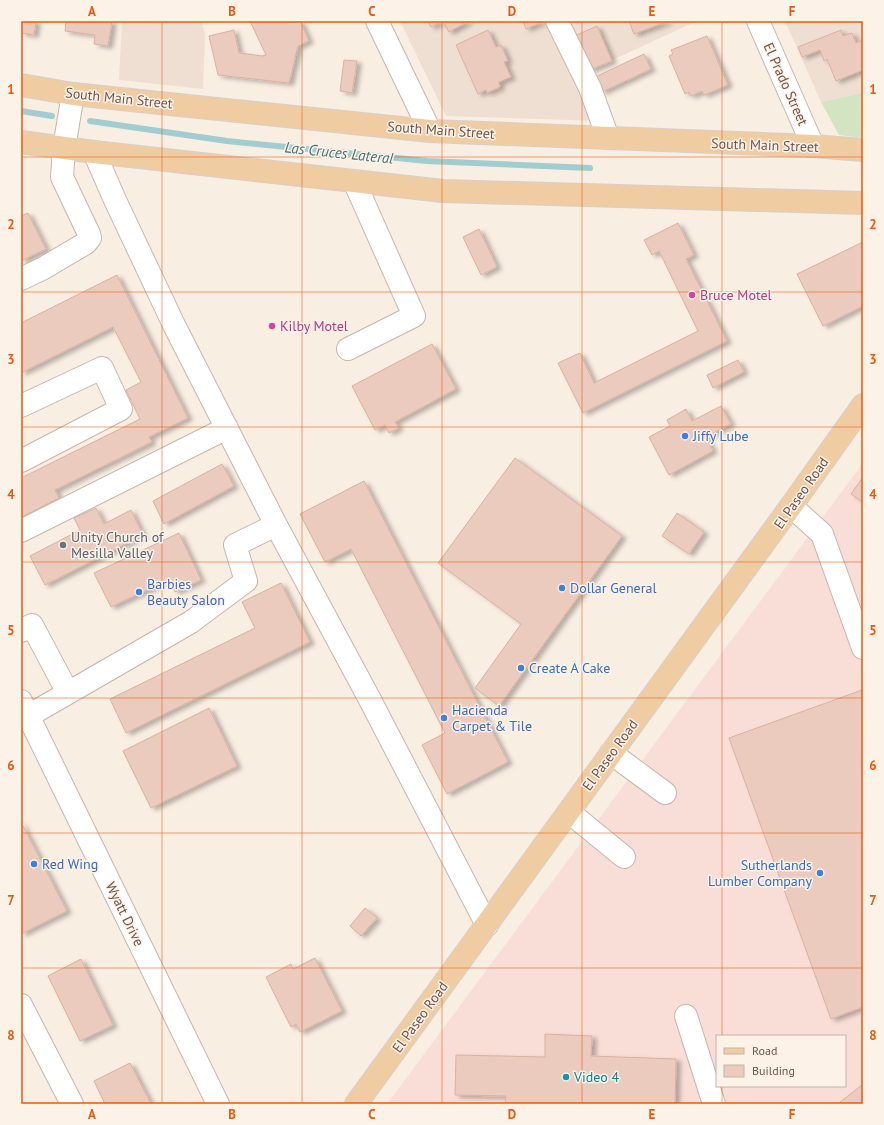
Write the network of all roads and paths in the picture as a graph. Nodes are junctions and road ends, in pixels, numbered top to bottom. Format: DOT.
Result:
graph roads {
  1 [pos="377,21"];
  2 [pos="557,21"];
  3 [pos="758,21"];
  4 [pos="21,86"];
  5 [pos="74,94"];
  6 [pos="430,132"];
  7 [pos="608,138"];
  8 [pos="21,142"];
  9 [pos="813,146"];
  10 [pos="64,148"];
  11 [pos="863,150"];
  12 [pos="94,152"];
  13 [pos="354,181"];
  14 [pos="863,203"];
  15 [pos="21,279"];
  16 [pos="348,349"];
  17 [pos="863,405"];
  18 [pos="21,406"];
  19 [pos="227,428"];
  20 [pos="21,461"];
  21 [pos="791,506"];
  22 [pos="276,525"];
  23 [pos="21,531"];
  24 [pos="21,631"];
  25 [pos="863,648"];
  26 [pos="68,693"];
  27 [pos="25,709"];
  28 [pos="611,753"];
  29 [pos="665,793"];
  30 [pos="569,812"];
  31 [pos="624,857"];
  32 [pos="487,925"];
  33 [pos="21,1005"];
  34 [pos="686,1016"];
  35 [pos="72,1104"];
  36 [pos="218,1104"];
  37 [pos="356,1104"];
  38 [pos="714,1104"];
  1 -- 6 [label="street"];
  2 -- 7 [label="street"];
  3 -- 9 [label="street, El Prado Street"];
  4 -- 5 [label="main road, South Main Street"];
  5 -- 6 [label="main road, South Main Street"];
  5 -- 10 [label="street"];
  6 -- 7 [label="main road, South Main Street"];
  7 -- 9 [label="main road, South Main Street"];
  8 -- 10 [label="main road"];
  9 -- 11 [label="main road, South Main Street"];
  10 -- 12 [label="main road"];
  10 -- 15 [label="street"];
  12 -- 13 [label="main road"];
  12 -- 19 [label="street"];
  13 -- 14 [label="main road"];
  13 -- 16 [label="street"];
  17 -- 21 [label="main road, El Paseo Road"];
  18 -- 20 [label="street"];
  19 -- 22 [label="street"];
  19 -- 23 [label="street"];
  21 -- 25 [label="street"];
  21 -- 28 [label="main road, El Paseo Road"];
  22 -- 26 [label="street"];
  22 -- 32 [label="street"];
  24 -- 26 [label="street"];
  26 -- 27 [label="street"];
  27 -- 36 [label="street, Wyatt Drive"];
  28 -- 29 [label="street"];
  28 -- 30 [label="main road, El Paseo Road"];
  30 -- 31 [label="street"];
  30 -- 32 [label="main road, El Paseo Road"];
  32 -- 37 [label="main road, El Paseo Road"];
  33 -- 35 [label="street"];
  34 -- 38 [label="street"];
}
